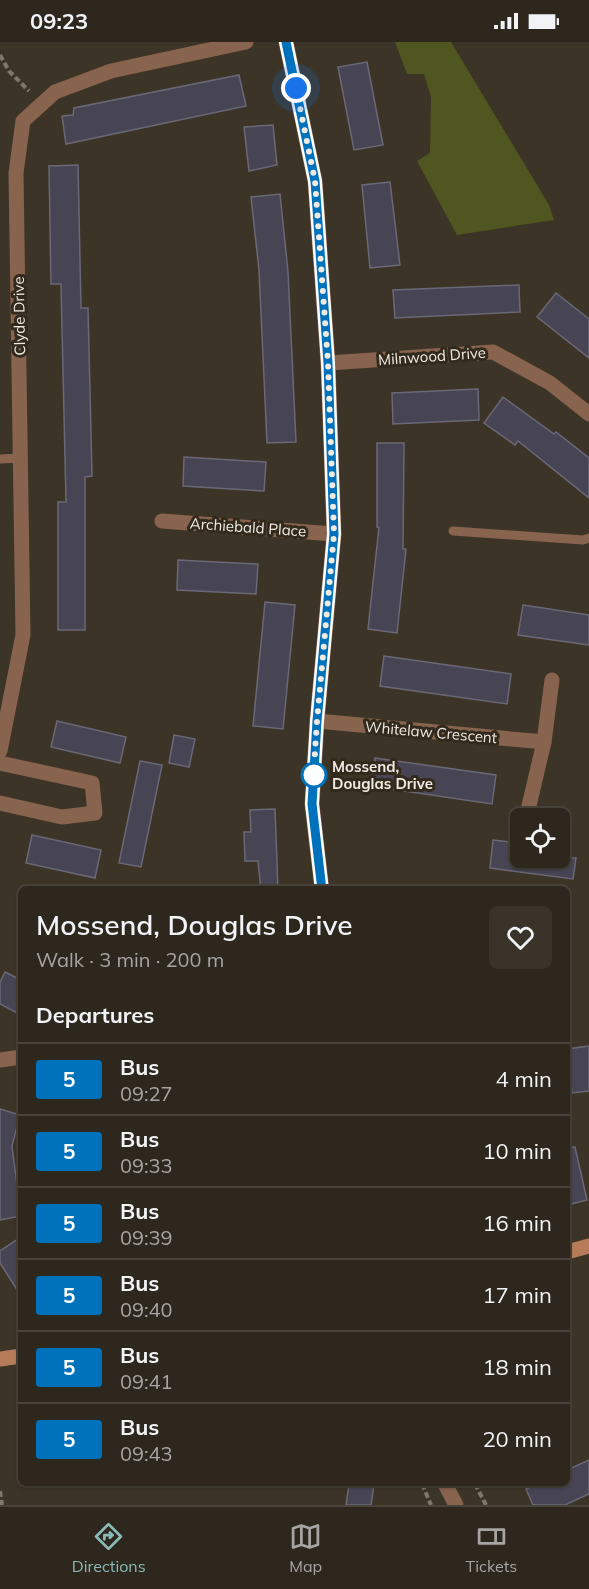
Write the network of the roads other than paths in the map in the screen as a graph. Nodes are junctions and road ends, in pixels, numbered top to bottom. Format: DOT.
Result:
graph roads {
  1 [pos="246,42"];
  2 [pos="286,42"];
  3 [pos="328,363"];
  4 [pos="589,414"];
  5 [pos="21,458"];
  6 [pos="0,459"];
  7 [pos="162,521"];
  8 [pos="453,531"];
  9 [pos="334,534"];
  10 [pos="589,538"];
  11 [pos="552,680"];
  12 [pos="317,721"];
  13 [pos="544,742"];
  14 [pos="0,750"];
  15 [pos="0,763"];
  16 [pos="0,803"];
  17 [pos="528,808"];
  18 [pos="322,886"];
  19 [pos="18,1057"];
  20 [pos="0,1060"];
  21 [pos="589,1246"];
  22 [pos="570,1251"];
  23 [pos="18,1356"];
  24 [pos="0,1359"];
  25 [pos="446,1486"];
  26 [pos="440,1505"];
  27 [pos="456,1505"];
  1 -- 5 [label="street, Clyde Drive"];
  2 -- 3 [label="street"];
  3 -- 4 [label="street, Milnwood Drive"];
  3 -- 9 [label="street"];
  5 -- 6 [label="lane"];
  5 -- 14 [label="street, Clyde Drive"];
  7 -- 9 [label="street, Archiebald Place"];
  8 -- 10 [label="lane"];
  9 -- 12 [label="street"];
  11 -- 13 [label="street"];
  12 -- 13 [label="street, Whitelaw Crescent"];
  12 -- 18 [label="street"];
  13 -- 17 [label="street"];
  15 -- 16 [label="street"];
  19 -- 20 [label="street"];
  21 -- 22 [label="street"];
  23 -- 24 [label="street"];
  25 -- 26 [label="street"];
  25 -- 27 [label="street"];
}
